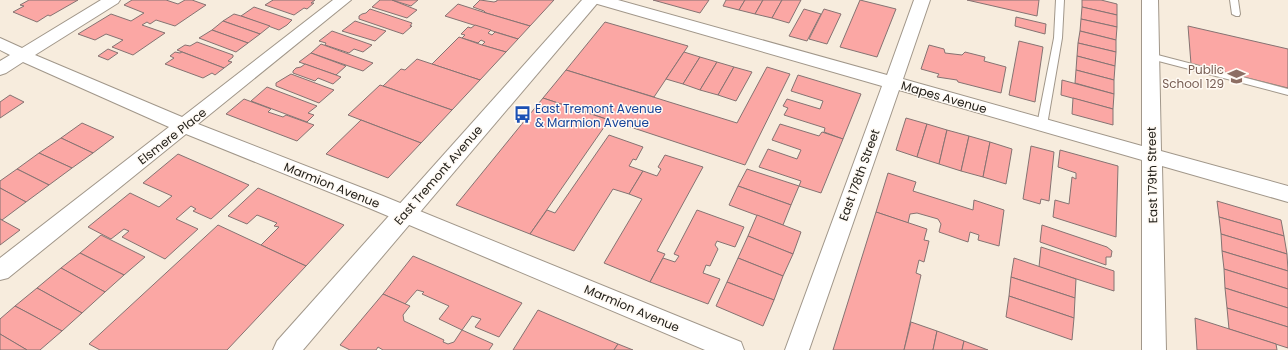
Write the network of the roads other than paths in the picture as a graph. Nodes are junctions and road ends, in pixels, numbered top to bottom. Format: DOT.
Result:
graph roads {
  1 [pos="112,0"];
  2 [pos="343,0"];
  3 [pos="591,0"];
  4 [pos="600,0"];
  5 [pos="922,0"];
  6 [pos="1060,0"];
  7 [pos="1150,0"];
  8 [pos="1234,0"];
  9 [pos="1236,14"];
  10 [pos="0,43"];
  11 [pos="22,55"];
  12 [pos="1150,56"];
  13 [pos="0,68"];
  14 [pos="892,83"];
  15 [pos="1288,92"];
  16 [pos="1042,125"];
  17 [pos="184,126"];
  18 [pos="1152,156"];
  19 [pos="1288,194"];
  20 [pos="404,214"];
  21 [pos="0,271"];
  22 [pos="286,350"];
  23 [pos="732,350"];
  24 [pos="797,350"];
  25 [pos="1154,350"];
  1 -- 11 [label="street"];
  2 -- 17 [label="street, Elsmere Place"];
  3 -- 20 [label="main road, East Tremont Avenue"];
  4 -- 14 [label="street, Mapes Avenue"];
  5 -- 14 [label="street, East 178th Street"];
  6 -- 16 [label="lane"];
  7 -- 12 [label="street, East 179th Street"];
  8 -- 9 [label="lane"];
  10 -- 11 [label="street, Marmion Avenue"];
  11 -- 13 [label="street"];
  11 -- 17 [label="street, Marmion Avenue"];
  12 -- 15 [label="lane"];
  12 -- 18 [label="street, East 179th Street"];
  14 -- 16 [label="street, Mapes Avenue"];
  14 -- 24 [label="street, East 178th Street"];
  16 -- 18 [label="street, Mapes Avenue"];
  17 -- 20 [label="street, Marmion Avenue"];
  17 -- 21 [label="street, Elsmere Place"];
  18 -- 19 [label="street, Mapes Avenue"];
  18 -- 25 [label="street, East 179th Street"];
  20 -- 22 [label="main road, East Tremont Avenue"];
  20 -- 23 [label="street, Marmion Avenue"];
}
